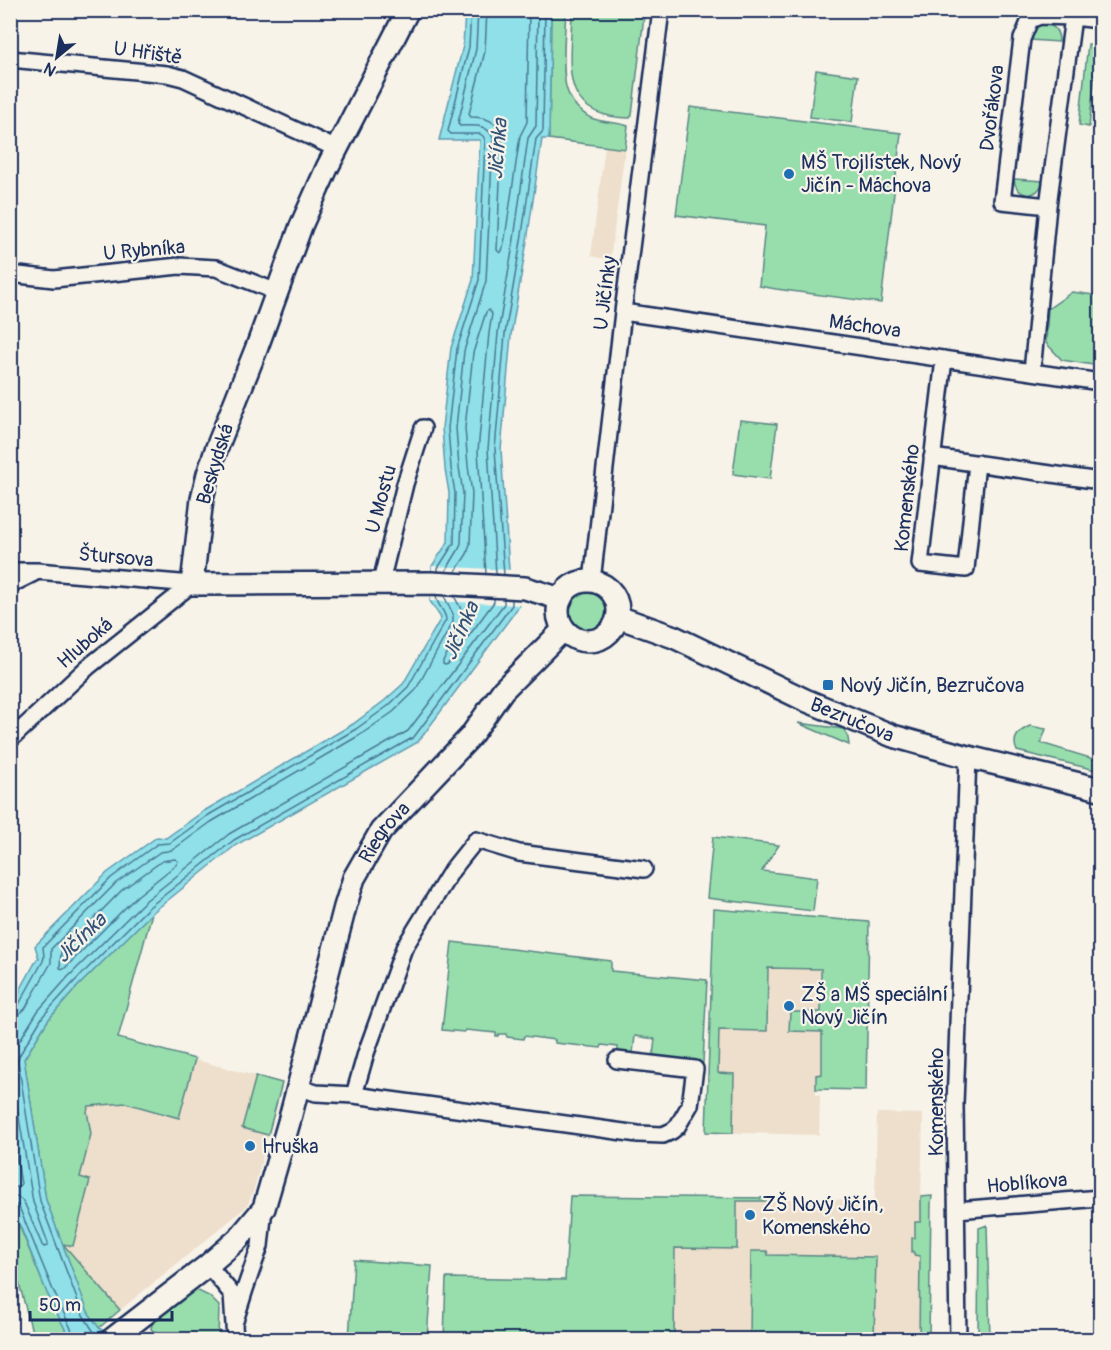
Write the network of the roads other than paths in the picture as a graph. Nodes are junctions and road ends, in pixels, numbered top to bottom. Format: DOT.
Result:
graph roads {
  1 [pos="408,10"];
  2 [pos="661,10"];
  3 [pos="1073,16"];
  4 [pos="1101,20"];
  5 [pos="10,59"];
  6 [pos="337,148"];
  7 [pos="1048,206"];
  8 [pos="10,274"];
  9 [pos="277,292"];
  10 [pos="623,312"];
  11 [pos="944,359"];
  12 [pos="1032,372"];
  13 [pos="1101,382"];
  14 [pos="423,428"];
  15 [pos="932,457"];
  16 [pos="977,463"];
  17 [pos="1101,481"];
  18 [pos="10,571"];
  19 [pos="37,571"];
  20 [pos="592,581"];
  21 [pos="381,582"];
  22 [pos="192,584"];
  23 [pos="10,585"];
  24 [pos="561,599"];
  25 [pos="618,616"];
  26 [pos="564,629"];
  27 [pos="10,740"];
  28 [pos="968,757"];
  29 [pos="1101,789"];
  30 [pos="644,869"];
  31 [pos="617,1060"];
  32 [pos="297,1087"];
  33 [pos="354,1095"];
  34 [pos="1101,1198"];
  35 [pos="264,1208"];
  36 [pos="957,1210"];
  37 [pos="208,1265"];
  38 [pos="235,1332"];
  39 [pos="111,1340"];
  40 [pos="958,1340"];
  1 -- 6 [label="street, Beskydská"];
  2 -- 10 [label="street, U Jičínky"];
  3 -- 4 [label="street, Dvořákova"];
  3 -- 7 [label="street"];
  3 -- 7 [label="street, Dvořákova"];
  5 -- 6 [label="street, U Hřiště"];
  6 -- 9 [label="street, Beskydská"];
  7 -- 12 [label="street"];
  8 -- 9 [label="street, U Rybníka"];
  9 -- 22 [label="street, Beskydská"];
  10 -- 11 [label="street, Máchova"];
  10 -- 20 [label="street, U Jičínky"];
  11 -- 12 [label="street, Máchova"];
  11 -- 15 [label="street, Komenského"];
  12 -- 13 [label="street, Máchova"];
  14 -- 21 [label="street, U Mostu"];
  15 -- 16 [label="street"];
  15 -- 16 [label="street, Komenského"];
  16 -- 17 [label="street"];
  18 -- 19 [label="street, Štursova"];
  19 -- 22 [label="street, Štursova"];
  19 -- 23 [label="street"];
  20 -- 24 [label="street"];
  20 -- 25 [label="street"];
  21 -- 22 [label="street"];
  21 -- 24 [label="street"];
  22 -- 27 [label="street, Hluboká"];
  24 -- 26 [label="street"];
  25 -- 26 [label="street"];
  25 -- 28 [label="street, Bezručova"];
  26 -- 32 [label="street, Riegrova"];
  28 -- 29 [label="street, Bezručova"];
  28 -- 36 [label="street, Komenského"];
  30 -- 33 [label="street"];
  31 -- 33 [label="street"];
  32 -- 33 [label="street"];
  32 -- 35 [label="street, Riegrova"];
  34 -- 36 [label="street, Hoblíkova"];
  35 -- 37 [label="street, Riegrova"];
  35 -- 38 [label="street"];
  36 -- 40 [label="street, Komenského"];
  37 -- 38 [label="street"];
  37 -- 39 [label="street, Riegrova"];
}
